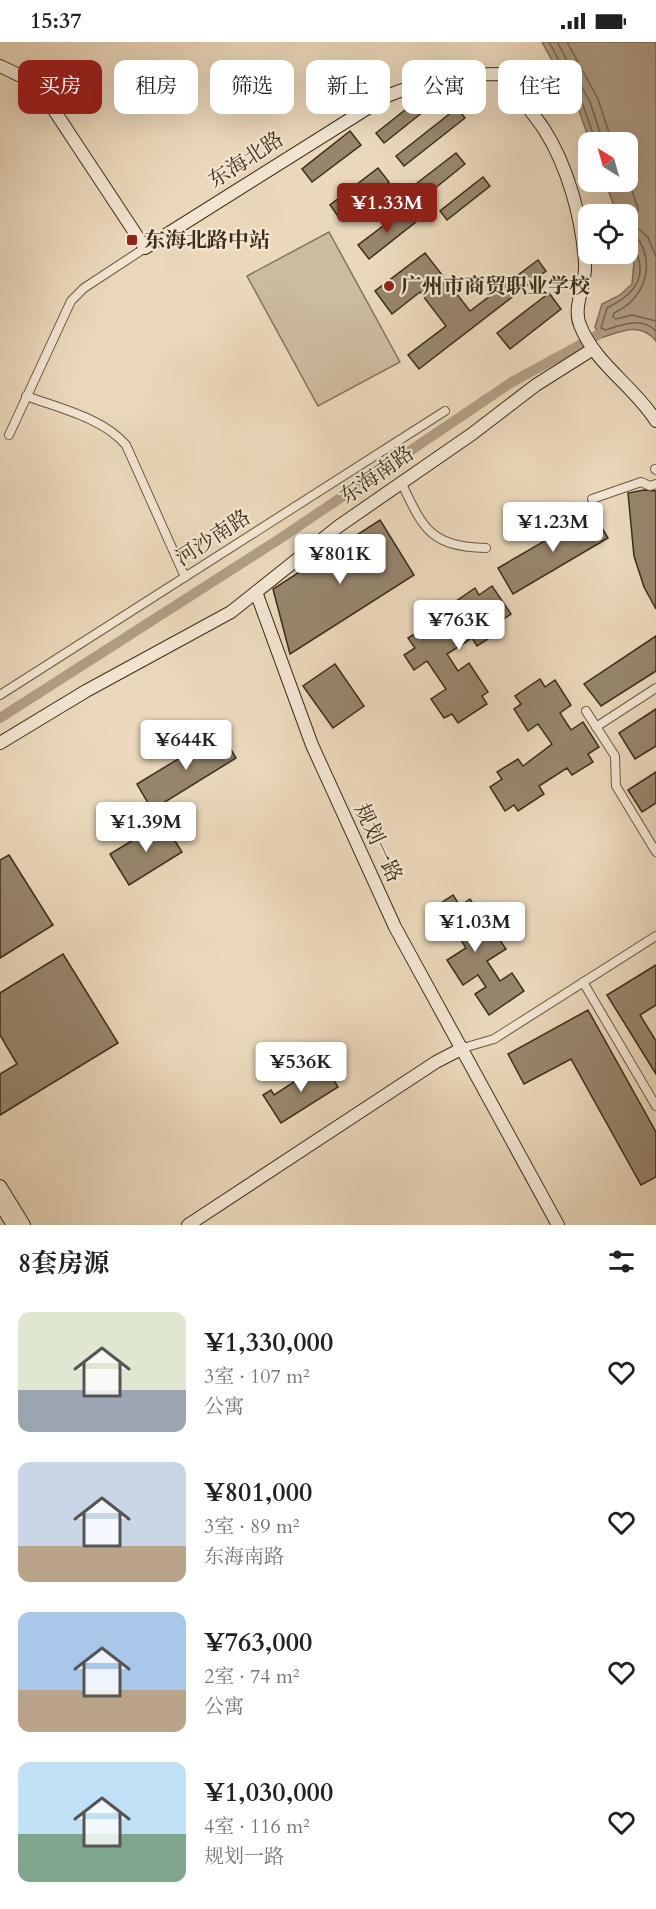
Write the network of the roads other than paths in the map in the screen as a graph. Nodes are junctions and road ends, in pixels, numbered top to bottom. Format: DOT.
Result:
graph roads {
  1 [pos="0,66"];
  2 [pos="145,248"];
  3 [pos="591,346"];
  4 [pos="26,396"];
  5 [pos="445,411"];
  6 [pos="656,421"];
  7 [pos="9,435"];
  8 [pos="401,482"];
  9 [pos="656,484"];
  10 [pos="592,499"];
  11 [pos="486,548"];
  12 [pos="185,577"];
  13 [pos="256,592"];
  14 [pos="656,688"];
  15 [pos="0,695"];
  16 [pos="586,711"];
  17 [pos="597,727"];
  18 [pos="0,743"];
  19 [pos="656,852"];
  20 [pos="656,936"];
  21 [pos="583,982"];
  22 [pos="463,1048"];
  23 [pos="656,1106"];
  24 [pos="0,1186"];
  25 [pos="0,1204"];
  26 [pos="13,1225"];
  27 [pos="24,1225"];
  28 [pos="188,1225"];
  29 [pos="558,1225"];
  1 -- 2 [label="street"];
  2 -- 3 [label="street, 东海北路"];
  2 -- 4 [label="street"];
  3 -- 6 [label="street"];
  3 -- 8 [label="street, 东海南路"];
  4 -- 7 [label="street"];
  4 -- 12 [label="street"];
  5 -- 12 [label="street, 河沙南路"];
  8 -- 11 [label="street"];
  8 -- 13 [label="street, 东海南路"];
  9 -- 10 [label="street"];
  12 -- 15 [label="street, 河沙南路"];
  13 -- 18 [label="street, 东海南路"];
  13 -- 22 [label="street, 规划一路"];
  14 -- 17 [label="street"];
  16 -- 17 [label="street"];
  17 -- 19 [label="street"];
  20 -- 21 [label="street"];
  21 -- 22 [label="street"];
  21 -- 23 [label="street"];
  22 -- 28 [label="street"];
  22 -- 29 [label="street, 规划一路"];
  24 -- 27 [label="street"];
  25 -- 26 [label="street"];
}
